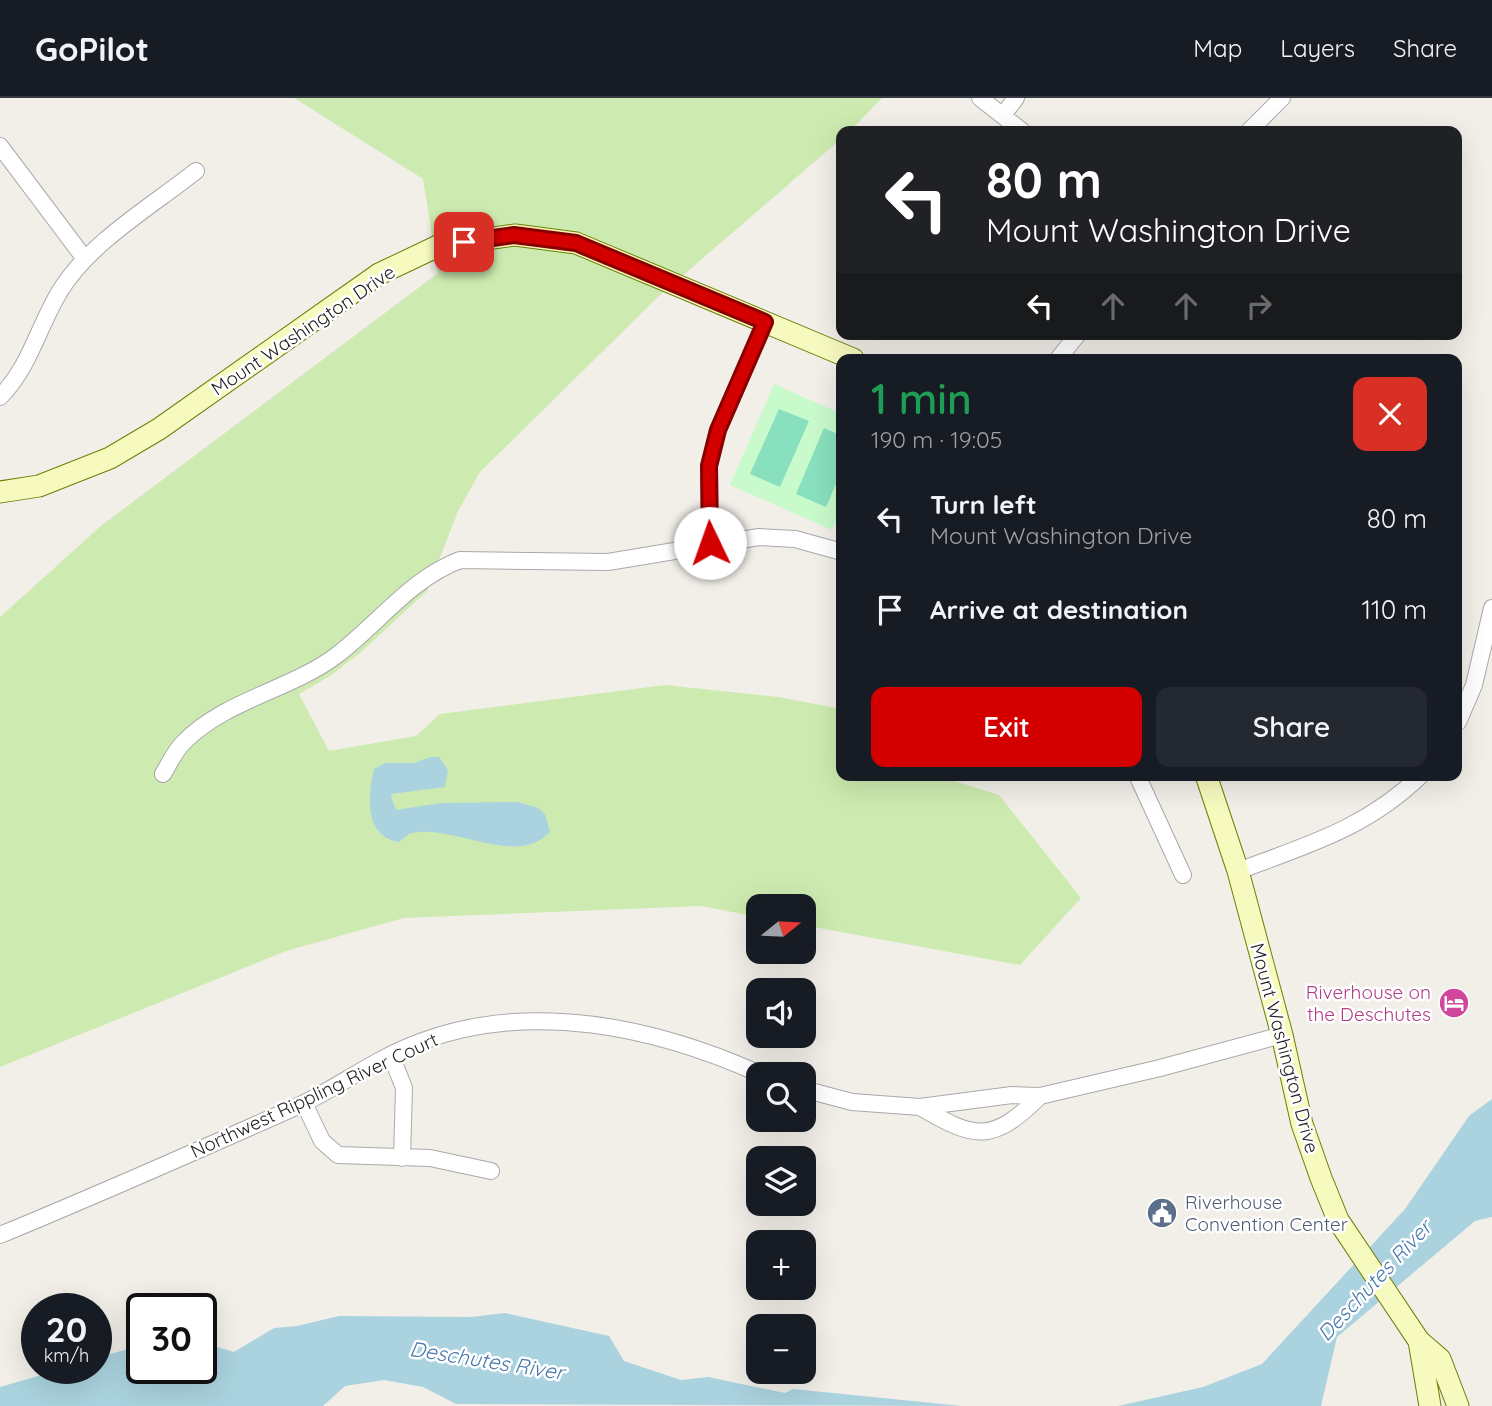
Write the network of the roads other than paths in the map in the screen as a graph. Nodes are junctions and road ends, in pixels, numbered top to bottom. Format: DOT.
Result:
graph roads {
  1 [pos="980,98"];
  2 [pos="1016,98"];
  3 [pos="1282,98"];
  4 [pos="1003,115"];
  5 [pos="1016,126"];
  6 [pos="1255,126"];
  7 [pos="0,146"];
  8 [pos="196,171"];
  9 [pos="85,259"];
  10 [pos="765,322"];
  11 [pos="1073,340"];
  12 [pos="841,354"];
  13 [pos="1062,354"];
  14 [pos="0,397"];
  15 [pos="0,492"];
  16 [pos="710,543"];
  17 [pos="836,550"];
  18 [pos="1492,608"];
  19 [pos="1462,713"];
  20 [pos="163,775"];
  21 [pos="1140,781"];
  22 [pos="1208,781"];
  23 [pos="1415,781"];
  24 [pos="1238,871"];
  25 [pos="1183,875"];
  26 [pos="1282,1035"];
  27 [pos="391,1055"];
  28 [pos="746,1068"];
  29 [pos="816,1092"];
  30 [pos="1040,1096"];
  31 [pos="304,1103"];
  32 [pos="920,1107"];
  33 [pos="402,1157"];
  34 [pos="491,1171"];
  35 [pos="0,1235"];
  36 [pos="1419,1341"];
  37 [pos="1430,1406"];
  38 [pos="1458,1406"];
  1 -- 4 [label="street"];
  2 -- 4 [label="street"];
  3 -- 6 [label="street"];
  4 -- 5 [label="street"];
  7 -- 9 [label="street"];
  8 -- 9 [label="street"];
  9 -- 14 [label="street"];
  10 -- 12 [label="main road, Mount Washington Drive"];
  10 -- 15 [label="main road, Mount Washington Drive"];
  10 -- 16 [label="street"];
  11 -- 13 [label="street"];
  16 -- 17 [label="street"];
  16 -- 20 [label="street"];
  18 -- 19 [label="street"];
  21 -- 25 [label="street"];
  22 -- 24 [label="main road, Mount Washington Drive"];
  23 -- 24 [label="street"];
  24 -- 26 [label="main road, Mount Washington Drive"];
  26 -- 30 [label="street"];
  26 -- 36 [label="main road, Mount Washington Drive"];
  27 -- 28 [label="street, Northwest Rippling River Court"];
  27 -- 31 [label="street, Northwest Rippling River Court"];
  27 -- 33 [label="street"];
  29 -- 32 [label="street"];
  30 -- 32 [label="street"];
  30 -- 32 [label="street"];
  31 -- 33 [label="street"];
  31 -- 35 [label="street, Northwest Rippling River Court"];
  33 -- 34 [label="street"];
  36 -- 37 [label="main road, Mount Washington Drive"];
  36 -- 38 [label="main road, Mount Washington Drive"];
}
